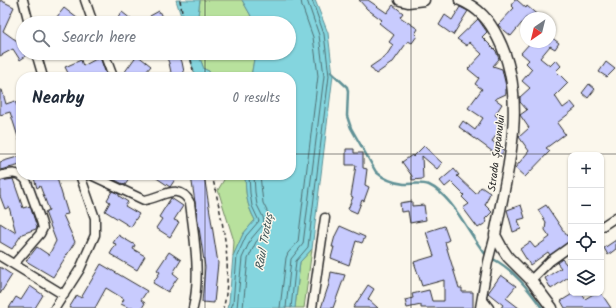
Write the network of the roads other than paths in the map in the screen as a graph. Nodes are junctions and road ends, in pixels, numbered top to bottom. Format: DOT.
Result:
graph roads {
  1 [pos="23,0"];
  2 [pos="85,0"];
  3 [pos="400,0"];
  4 [pos="424,0"];
  5 [pos="460,0"];
  6 [pos="27,16"];
  7 [pos="91,16"];
  8 [pos="38,60"];
  9 [pos="107,60"];
  10 [pos="42,72"];
  11 [pos="111,72"];
  12 [pos="16,174"];
  13 [pos="0,176"];
  14 [pos="26,180"];
  15 [pos="82,180"];
  16 [pos="102,180"];
  17 [pos="616,217"];
  18 [pos="325,218"];
  19 [pos="604,225"];
  20 [pos="495,235"];
  21 [pos="568,248"];
  22 [pos="0,256"];
  23 [pos="14,264"];
  24 [pos="531,280"];
  25 [pos="64,295"];
  26 [pos="482,299"];
  27 [pos="55,308"];
  28 [pos="193,308"];
  29 [pos="312,308"];
  30 [pos="480,308"];
  31 [pos="489,308"];
  32 [pos="552,308"];
  1 -- 6 [label="street"];
  2 -- 7 [label="street"];
  3 -- 4 [label="street"];
  5 -- 20 [label="street, Strada Șupanului"];
  8 -- 10 [label="street"];
  9 -- 11 [label="street"];
  12 -- 13 [label="street"];
  14 -- 23 [label="street"];
  15 -- 25 [label="street"];
  16 -- 28 [label="street"];
  17 -- 19 [label="street"];
  18 -- 29 [label="street"];
  20 -- 24 [label="street"];
  20 -- 26 [label="street"];
  21 -- 24 [label="street"];
  22 -- 23 [label="street"];
  23 -- 25 [label="street"];
  24 -- 32 [label="street"];
  25 -- 27 [label="street"];
  26 -- 30 [label="street"];
  26 -- 31 [label="street"];
}
